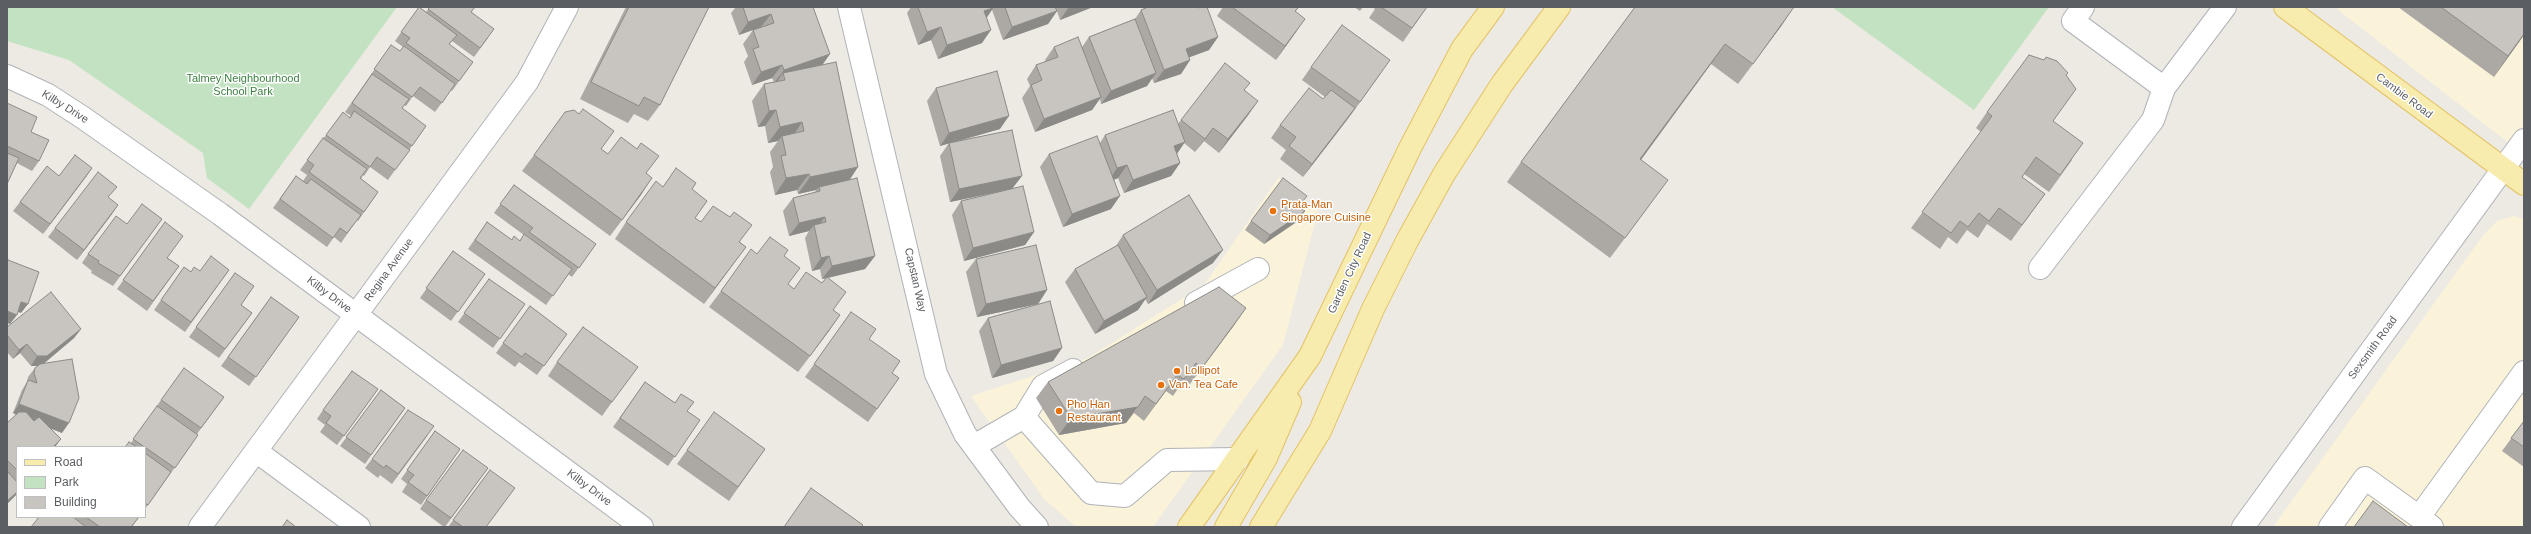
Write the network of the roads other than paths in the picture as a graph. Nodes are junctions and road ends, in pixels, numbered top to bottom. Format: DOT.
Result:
graph roads {
  1 [pos="567,7"];
  2 [pos="849,7"];
  3 [pos="1493,7"];
  4 [pos="1559,7"];
  5 [pos="2083,7"];
  6 [pos="2225,7"];
  7 [pos="2285,7"];
  8 [pos="7,76"];
  9 [pos="2164,88"];
  10 [pos="2524,140"];
  11 [pos="2503,168"];
  12 [pos="2524,184"];
  13 [pos="2040,268"];
  14 [pos="1258,269"];
  15 [pos="1175,314"];
  16 [pos="356,315"];
  17 [pos="1310,356"];
  18 [pos="1092,360"];
  19 [pos="2524,372"];
  20 [pos="1024,417"];
  21 [pos="974,446"];
  22 [pos="256,451"];
  23 [pos="1238,459"];
  24 [pos="2426,522"];
  25 [pos="200,527"];
  26 [pos="359,527"];
  27 [pos="642,527"];
  28 [pos="1037,527"];
  29 [pos="1189,527"];
  30 [pos="1226,527"];
  31 [pos="1261,527"];
  32 [pos="2243,527"];
  33 [pos="2330,527"];
  1 -- 16 [label="street, Regina Avenue"];
  2 -- 21 [label="street, Capstan Way"];
  3 -- 17 [label="main road, Garden City Road"];
  4 -- 31 [label="main road"];
  5 -- 9 [label="street"];
  6 -- 9 [label="street"];
  7 -- 11 [label="main road, Cambie Road"];
  8 -- 16 [label="street, Kilby Drive"];
  9 -- 13 [label="street"];
  10 -- 11 [label="street, Sexsmith Road"];
  11 -- 12 [label="main road, Cambie Road"];
  11 -- 32 [label="street, Sexsmith Road"];
  14 -- 15 [label="street"];
  16 -- 22 [label="street, Regina Avenue"];
  16 -- 27 [label="street, Kilby Drive"];
  17 -- 23 [label="main road, Garden City Road"];
  17 -- 30 [label="main road"];
  18 -- 20 [label="street"];
  19 -- 24 [label="street"];
  20 -- 21 [label="street"];
  20 -- 23 [label="street"];
  21 -- 28 [label="street, Capstan Way"];
  22 -- 25 [label="street, Regina Avenue"];
  22 -- 26 [label="street"];
  23 -- 29 [label="main road, Garden City Road"];
  24 -- 33 [label="street"];
}
